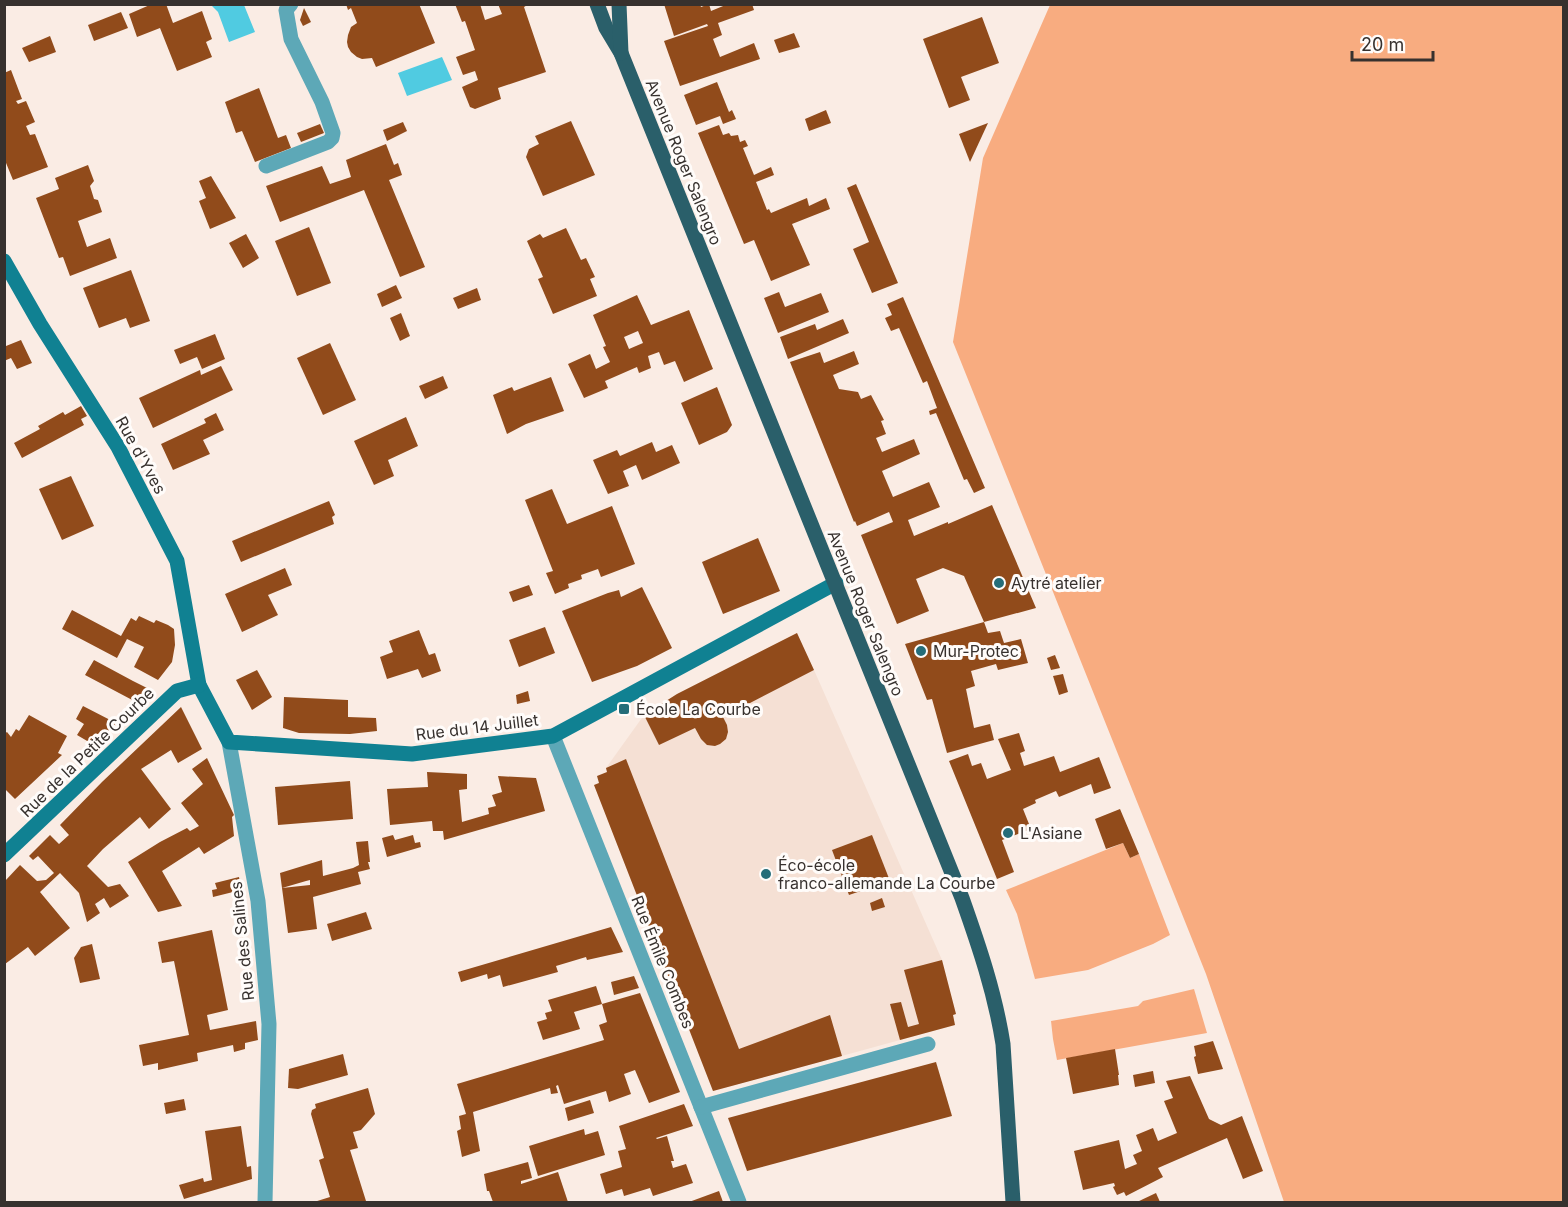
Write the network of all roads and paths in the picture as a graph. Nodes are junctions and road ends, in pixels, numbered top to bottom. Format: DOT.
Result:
graph roads {
  1 [pos="291,4"];
  2 [pos="597,4"];
  3 [pos="619,4"];
  4 [pos="621,53"];
  5 [pos="266,166"];
  6 [pos="4,261"];
  7 [pos="9,278"];
  8 [pos="836,583"];
  9 [pos="199,685"];
  10 [pos="553,736"];
  11 [pos="229,742"];
  12 [pos="4,855"];
  13 [pos="928,1044"];
  14 [pos="701,1107"];
  15 [pos="265,1203"];
  16 [pos="739,1203"];
  17 [pos="1013,1203"];
  1 -- 5 [label="street"];
  2 -- 4 [label="main road, Avenue Roger Salengro"];
  3 -- 4 [label="main road, Avenue Roger Salengro"];
  4 -- 8 [label="main road, Avenue Roger Salengro"];
  6 -- 7 [label="street, Rue d'Yves"];
  7 -- 9 [label="street, Rue d'Yves"];
  8 -- 10 [label="street, Rue du 14 Juillet"];
  8 -- 17 [label="main road, Avenue Roger Salengro"];
  9 -- 11 [label="street, Rue des Salines"];
  9 -- 12 [label="street, Rue de la Petite Courbe"];
  10 -- 11 [label="street, Rue du 14 Juillet"];
  10 -- 14 [label="street, Rue Émile Combes"];
  11 -- 15 [label="street, Rue des Salines"];
  13 -- 14 [label="street"];
  14 -- 16 [label="street, Rue Émile Combes"];
}
